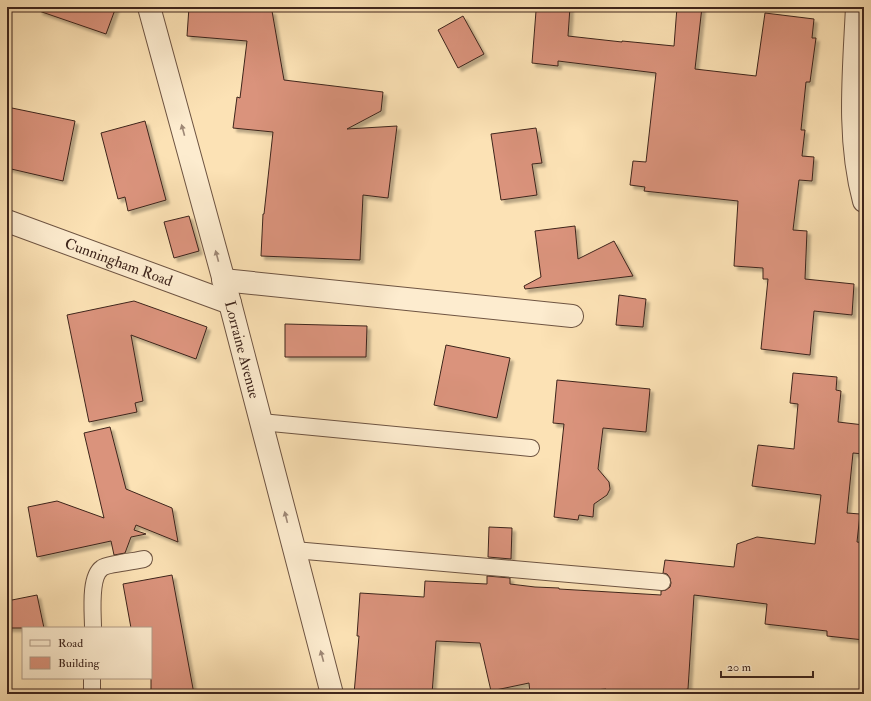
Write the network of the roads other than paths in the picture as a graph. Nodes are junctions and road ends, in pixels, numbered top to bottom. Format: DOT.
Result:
graph roads {
  1 [pos="149,7"];
  2 [pos="856,7"];
  3 [pos="864,201"];
  4 [pos="7,221"];
  5 [pos="224,280"];
  6 [pos="230,303"];
  7 [pos="572,316"];
  8 [pos="262,422"];
  9 [pos="531,448"];
  10 [pos="294,550"];
  11 [pos="144,559"];
  12 [pos="662,582"];
  13 [pos="92,627"];
  14 [pos="92,679"];
  15 [pos="92,694"];
  16 [pos="332,694"];
  5 -- 1 [label="street, Lorraine Avenue, one-way"];
  2 -- 3 [label="street"];
  4 -- 6 [label="street, Cunningham Road"];
  5 -- 6 [label="street, Lorraine Avenue"];
  5 -- 7 [label="street"];
  6 -- 8 [label="street, Lorraine Avenue"];
  8 -- 9 [label="lane"];
  10 -- 8 [label="street, Lorraine Avenue, one-way"];
  10 -- 12 [label="lane"];
  16 -- 10 [label="street, Lorraine Avenue, one-way"];
  11 -- 13 [label="lane"];
  14 -- 15 [label="lane"];
}
